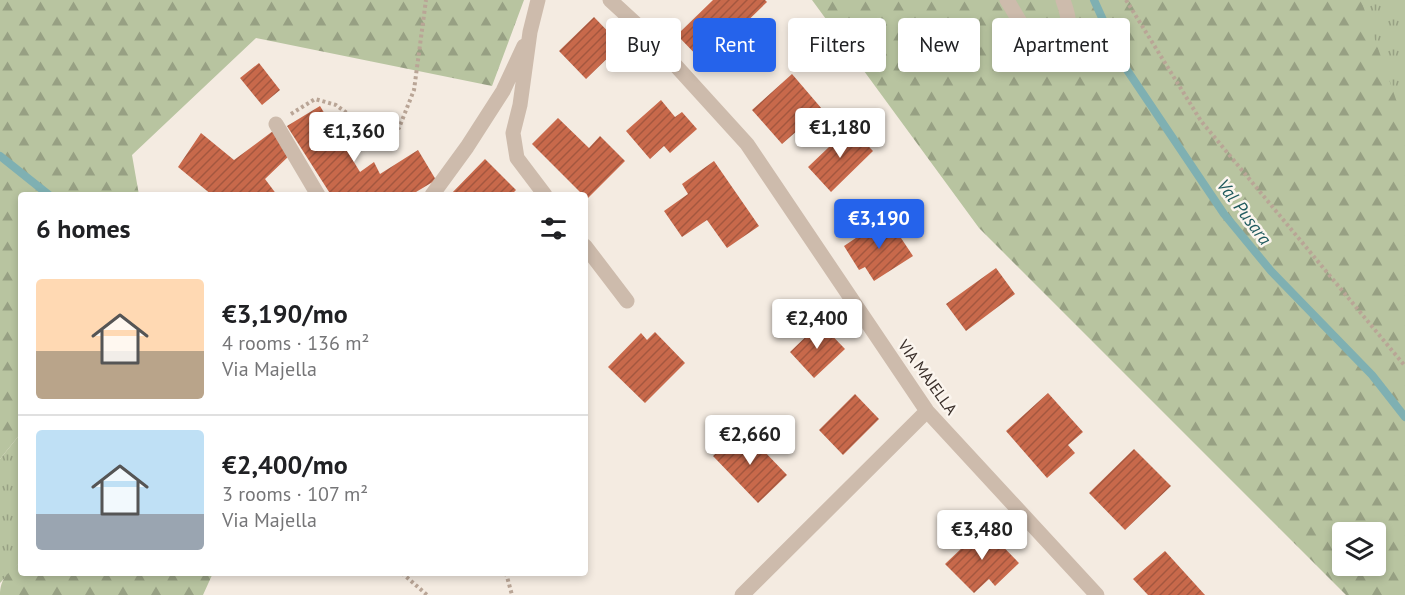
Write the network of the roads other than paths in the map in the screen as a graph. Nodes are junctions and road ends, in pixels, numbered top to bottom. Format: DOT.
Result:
graph roads {
  1 [pos="538,0"];
  2 [pos="610,0"];
  3 [pos="1007,0"];
  4 [pos="1064,0"];
  5 [pos="530,32"];
  6 [pos="276,124"];
  7 [pos="316,192"];
  8 [pos="434,192"];
  9 [pos="543,192"];
  10 [pos="588,250"];
  11 [pos="627,301"];
  12 [pos="927,411"];
  13 [pos="742,595"];
  14 [pos="1097,595"];
  1 -- 5 [label="street"];
  2 -- 12 [label="street, VIA MAJELLA"];
  3 -- 4 [label="street"];
  5 -- 8 [label="street"];
  5 -- 9 [label="street"];
  6 -- 7 [label="street"];
  10 -- 11 [label="street"];
  12 -- 13 [label="street"];
  12 -- 14 [label="street, VIA MAJELLA"];
}
